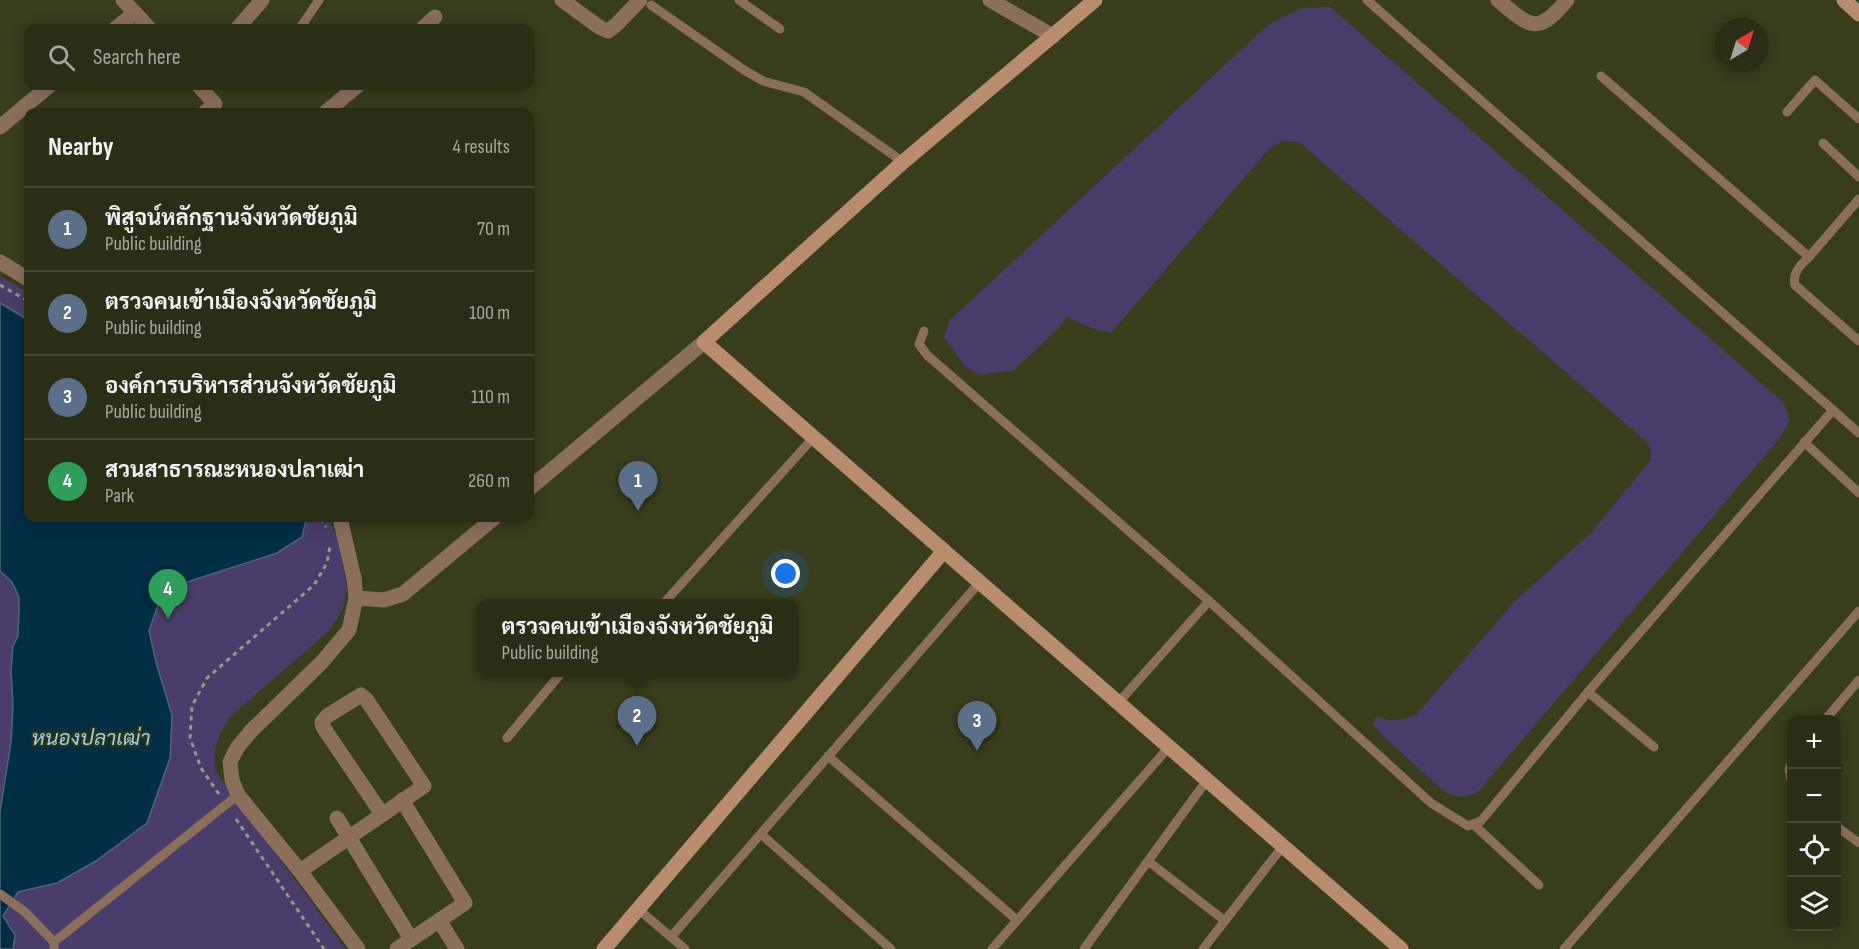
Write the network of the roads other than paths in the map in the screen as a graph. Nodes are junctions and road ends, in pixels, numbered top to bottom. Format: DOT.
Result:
graph roads {
  1 [pos="123,0"];
  2 [pos="262,0"];
  3 [pos="319,0"];
  4 [pos="562,0"];
  5 [pos="739,0"];
  6 [pos="990,0"];
  7 [pos="1095,0"];
  8 [pos="1367,0"];
  9 [pos="1498,0"];
  10 [pos="1567,0"];
  11 [pos="1844,0"];
  12 [pos="646,2"];
  13 [pos="135,13"];
  14 [pos="1859,14"];
  15 [pos="435,18"];
  16 [pos="121,24"];
  17 [pos="145,24"];
  18 [pos="241,24"];
  19 [pos="303,24"];
  20 [pos="428,24"];
  21 [pos="780,29"];
  22 [pos="1053,36"];
  23 [pos="1601,76"];
  24 [pos="44,90"];
  25 [pos="203,90"];
  26 [pos="352,90"];
  27 [pos="210,108"];
  28 [pos="331,108"];
  29 [pos="1787,112"];
  30 [pos="1859,119"];
  31 [pos="0,127"];
  32 [pos="1823,143"];
  33 [pos="903,162"];
  34 [pos="1859,177"];
  35 [pos="1859,200"];
  36 [pos="1809,257"];
  37 [pos="0,262"];
  38 [pos="24,272"];
  39 [pos="924,331"];
  40 [pos="1859,340"];
  41 [pos="704,342"];
  42 [pos="1833,410"];
  43 [pos="1859,433"];
  44 [pos="814,437"];
  45 [pos="1804,442"];
  46 [pos="534,485"];
  47 [pos="1859,493"];
  48 [pos="341,522"];
  49 [pos="489,522"];
  50 [pos="944,551"];
  51 [pos="980,582"];
  52 [pos="356,597"];
  53 [pos="667,599"];
  54 [pos="1209,601"];
  55 [pos="1859,611"];
  56 [pos="558,677"];
  57 [pos="1859,680"];
  58 [pos="1588,692"];
  59 [pos="1118,703"];
  60 [pos="1829,715"];
  61 [pos="507,738"];
  62 [pos="1169,747"];
  63 [pos="1654,747"];
  64 [pos="828,756"];
  65 [pos="1207,780"];
  66 [pos="238,795"];
  67 [pos="402,801"];
  68 [pos="382,814"];
  69 [pos="337,818"];
  70 [pos="1473,824"];
  71 [pos="1841,830"];
  72 [pos="760,834"];
  73 [pos="349,837"];
  74 [pos="1859,843"];
  75 [pos="1283,846"];
  76 [pos="1148,861"];
  77 [pos="300,871"];
  78 [pos="1539,885"];
  79 [pos="0,894"];
  80 [pos="638,909"];
  81 [pos="439,920"];
  82 [pos="1017,920"];
  83 [pos="1225,921"];
  84 [pos="671,937"];
  85 [pos="411,939"];
  86 [pos="54,945"];
  87 [pos="358,949"];
  88 [pos="397,949"];
  89 [pos="458,949"];
  90 [pos="604,949"];
  91 [pos="685,949"];
  92 [pos="891,949"];
  93 [pos="992,949"];
  94 [pos="1084,949"];
  95 [pos="1203,949"];
  96 [pos="1401,949"];
  97 [pos="1564,949"];
  1 -- 13 [label="street"];
  2 -- 18 [label="street"];
  3 -- 19 [label="lane"];
  4 -- 12 [label="street"];
  5 -- 21 [label="lane"];
  6 -- 22 [label="street"];
  7 -- 22 [label="street"];
  8 -- 42 [label="lane"];
  9 -- 10 [label="street"];
  11 -- 14 [label="street"];
  12 -- 33 [label="lane"];
  13 -- 16 [label="street"];
  13 -- 17 [label="street"];
  15 -- 20 [label="street"];
  22 -- 33 [label="street"];
  23 -- 36 [label="lane"];
  24 -- 31 [label="street"];
  25 -- 27 [label="street"];
  26 -- 28 [label="street"];
  29 -- 30 [label="lane"];
  32 -- 34 [label="lane"];
  33 -- 41 [label="street"];
  35 -- 36 [label="lane"];
  36 -- 40 [label="lane"];
  37 -- 38 [label="street"];
  39 -- 54 [label="lane"];
  41 -- 44 [label="street"];
  41 -- 46 [label="street"];
  42 -- 43 [label="lane"];
  42 -- 45 [label="lane"];
  44 -- 50 [label="street"];
  44 -- 53 [label="lane"];
  45 -- 47 [label="lane"];
  45 -- 58 [label="lane"];
  48 -- 52 [label="street"];
  49 -- 52 [label="street"];
  50 -- 51 [label="street"];
  50 -- 80 [label="street"];
  51 -- 59 [label="street"];
  51 -- 64 [label="lane"];
  52 -- 66 [label="street"];
  54 -- 59 [label="lane"];
  54 -- 70 [label="lane"];
  55 -- 97 [label="lane"];
  56 -- 61 [label="lane"];
  57 -- 60 [label="lane"];
  58 -- 63 [label="lane"];
  58 -- 70 [label="lane"];
  59 -- 62 [label="street"];
  62 -- 65 [label="street"];
  62 -- 82 [label="lane"];
  64 -- 72 [label="lane"];
  64 -- 82 [label="lane"];
  65 -- 75 [label="street"];
  65 -- 76 [label="lane"];
  66 -- 77 [label="street"];
  66 -- 86 [label="lane"];
  67 -- 68 [label="street"];
  67 -- 68 [label="street"];
  67 -- 81 [label="street"];
  68 -- 73 [label="street"];
  69 -- 73 [label="street"];
  70 -- 78 [label="lane"];
  71 -- 74 [label="lane"];
  72 -- 84 [label="lane"];
  72 -- 92 [label="lane"];
  73 -- 77 [label="street"];
  73 -- 85 [label="street"];
  75 -- 83 [label="lane"];
  75 -- 96 [label="street"];
  76 -- 83 [label="lane"];
  76 -- 94 [label="lane"];
  77 -- 87 [label="street"];
  79 -- 86 [label="lane"];
  80 -- 84 [label="lane"];
  80 -- 90 [label="street"];
  81 -- 85 [label="street"];
  81 -- 89 [label="street"];
  82 -- 93 [label="lane"];
  83 -- 95 [label="lane"];
  84 -- 91 [label="lane"];
  85 -- 88 [label="street"];
}
